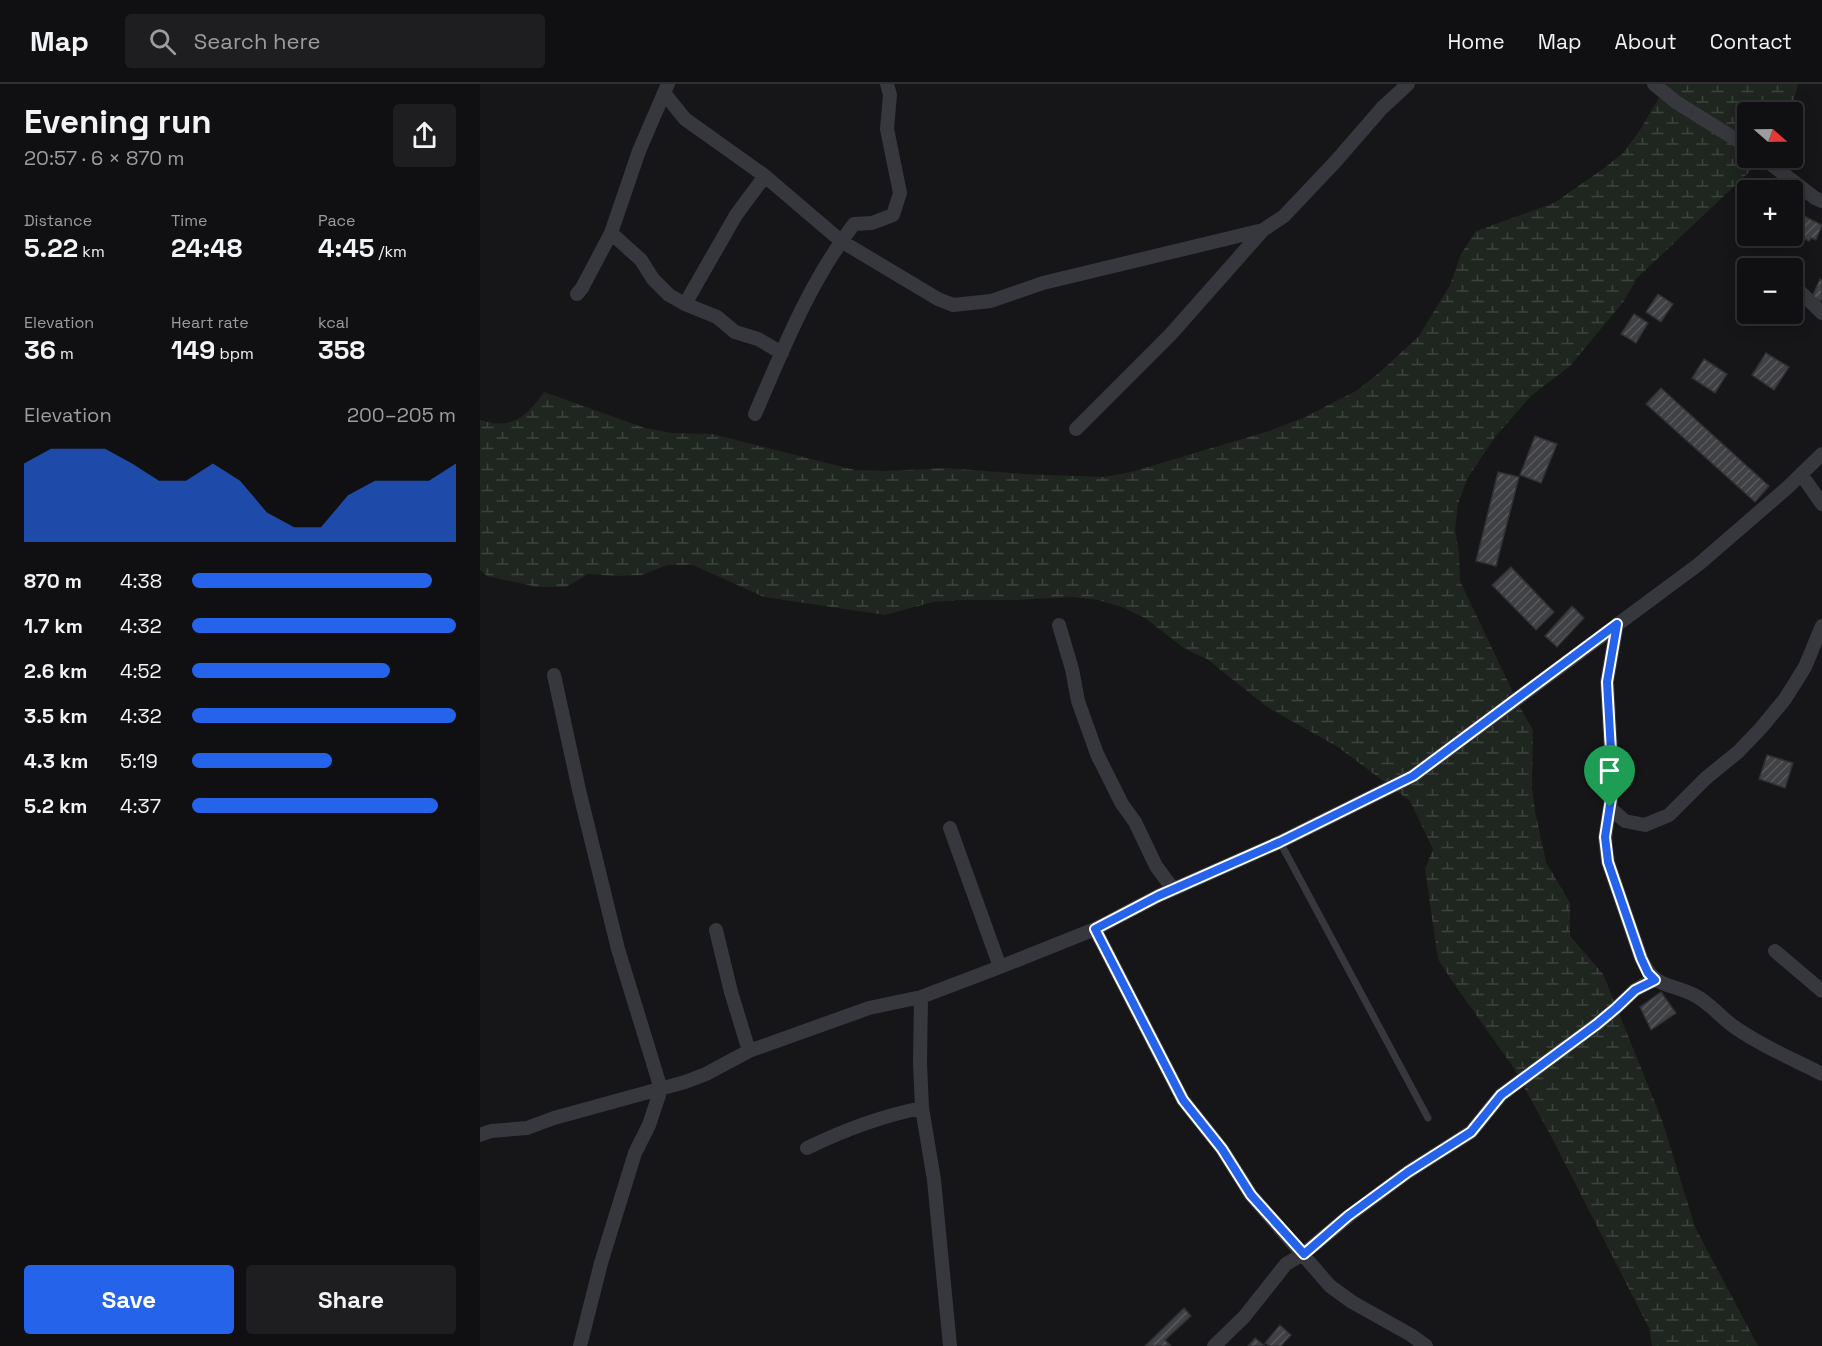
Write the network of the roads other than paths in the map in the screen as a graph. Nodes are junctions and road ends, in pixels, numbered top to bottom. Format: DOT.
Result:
graph roads {
  1 [pos="887,84"];
  2 [pos="1408,84"];
  3 [pos="1654,84"];
  4 [pos="666,88"];
  5 [pos="1737,140"];
  6 [pos="1776,168"];
  7 [pos="765,177"];
  8 [pos="1822,201"];
  9 [pos="1263,230"];
  10 [pos="611,233"];
  11 [pos="841,241"];
  12 [pos="577,294"];
  13 [pos="1803,295"];
  14 [pos="685,304"];
  15 [pos="1822,313"];
  16 [pos="782,353"];
  17 [pos="755,414"];
  18 [pos="1076,429"];
  19 [pos="1822,454"];
  20 [pos="1801,474"];
  21 [pos="1822,504"];
  22 [pos="1617,624"];
  23 [pos="1059,625"];
  24 [pos="1822,626"];
  25 [pos="554,675"];
  26 [pos="1610,807"];
  27 [pos="950,828"];
  28 [pos="1280,842"];
  29 [pos="1173,889"];
  30 [pos="1095,929"];
  31 [pos="716,930"];
  32 [pos="1775,951"];
  33 [pos="1000,967"];
  34 [pos="1655,980"];
  35 [pos="1822,991"];
  36 [pos="921,997"];
  37 [pos="750,1051"];
  38 [pos="1822,1074"];
  39 [pos="661,1089"];
  40 [pos="922,1108"];
  41 [pos="1428,1118"];
  42 [pos="480,1135"];
  43 [pos="807,1149"];
  44 [pos="1304,1254"];
  45 [pos="580,1346"];
  46 [pos="950,1346"];
  47 [pos="1214,1346"];
  48 [pos="1426,1346"];
  1 -- 11 [label="street"];
  2 -- 9 [label="street"];
  3 -- 5 [label="street"];
  4 -- 7 [label="street"];
  4 -- 10 [label="street"];
  6 -- 8 [label="street"];
  7 -- 11 [label="street"];
  7 -- 14 [label="street"];
  9 -- 11 [label="street"];
  9 -- 18 [label="street"];
  10 -- 12 [label="street"];
  10 -- 14 [label="street"];
  11 -- 16 [label="street"];
  13 -- 15 [label="street"];
  14 -- 16 [label="street"];
  16 -- 17 [label="street"];
  19 -- 20 [label="street"];
  20 -- 21 [label="street"];
  20 -- 22 [label="street"];
  22 -- 26 [label="street"];
  22 -- 28 [label="street"];
  23 -- 29 [label="street"];
  24 -- 26 [label="street"];
  25 -- 39 [label="street"];
  26 -- 34 [label="street"];
  27 -- 33 [label="street"];
  28 -- 29 [label="street"];
  28 -- 41 [label="lane"];
  29 -- 30 [label="street"];
  30 -- 33 [label="street"];
  30 -- 44 [label="street"];
  31 -- 37 [label="street"];
  32 -- 35 [label="street"];
  33 -- 36 [label="street"];
  34 -- 38 [label="street"];
  34 -- 44 [label="street"];
  36 -- 37 [label="street"];
  36 -- 40 [label="street"];
  37 -- 39 [label="street"];
  39 -- 42 [label="street"];
  39 -- 45 [label="street"];
  40 -- 43 [label="street"];
  40 -- 46 [label="street"];
  44 -- 47 [label="street"];
  44 -- 48 [label="street"];
}
